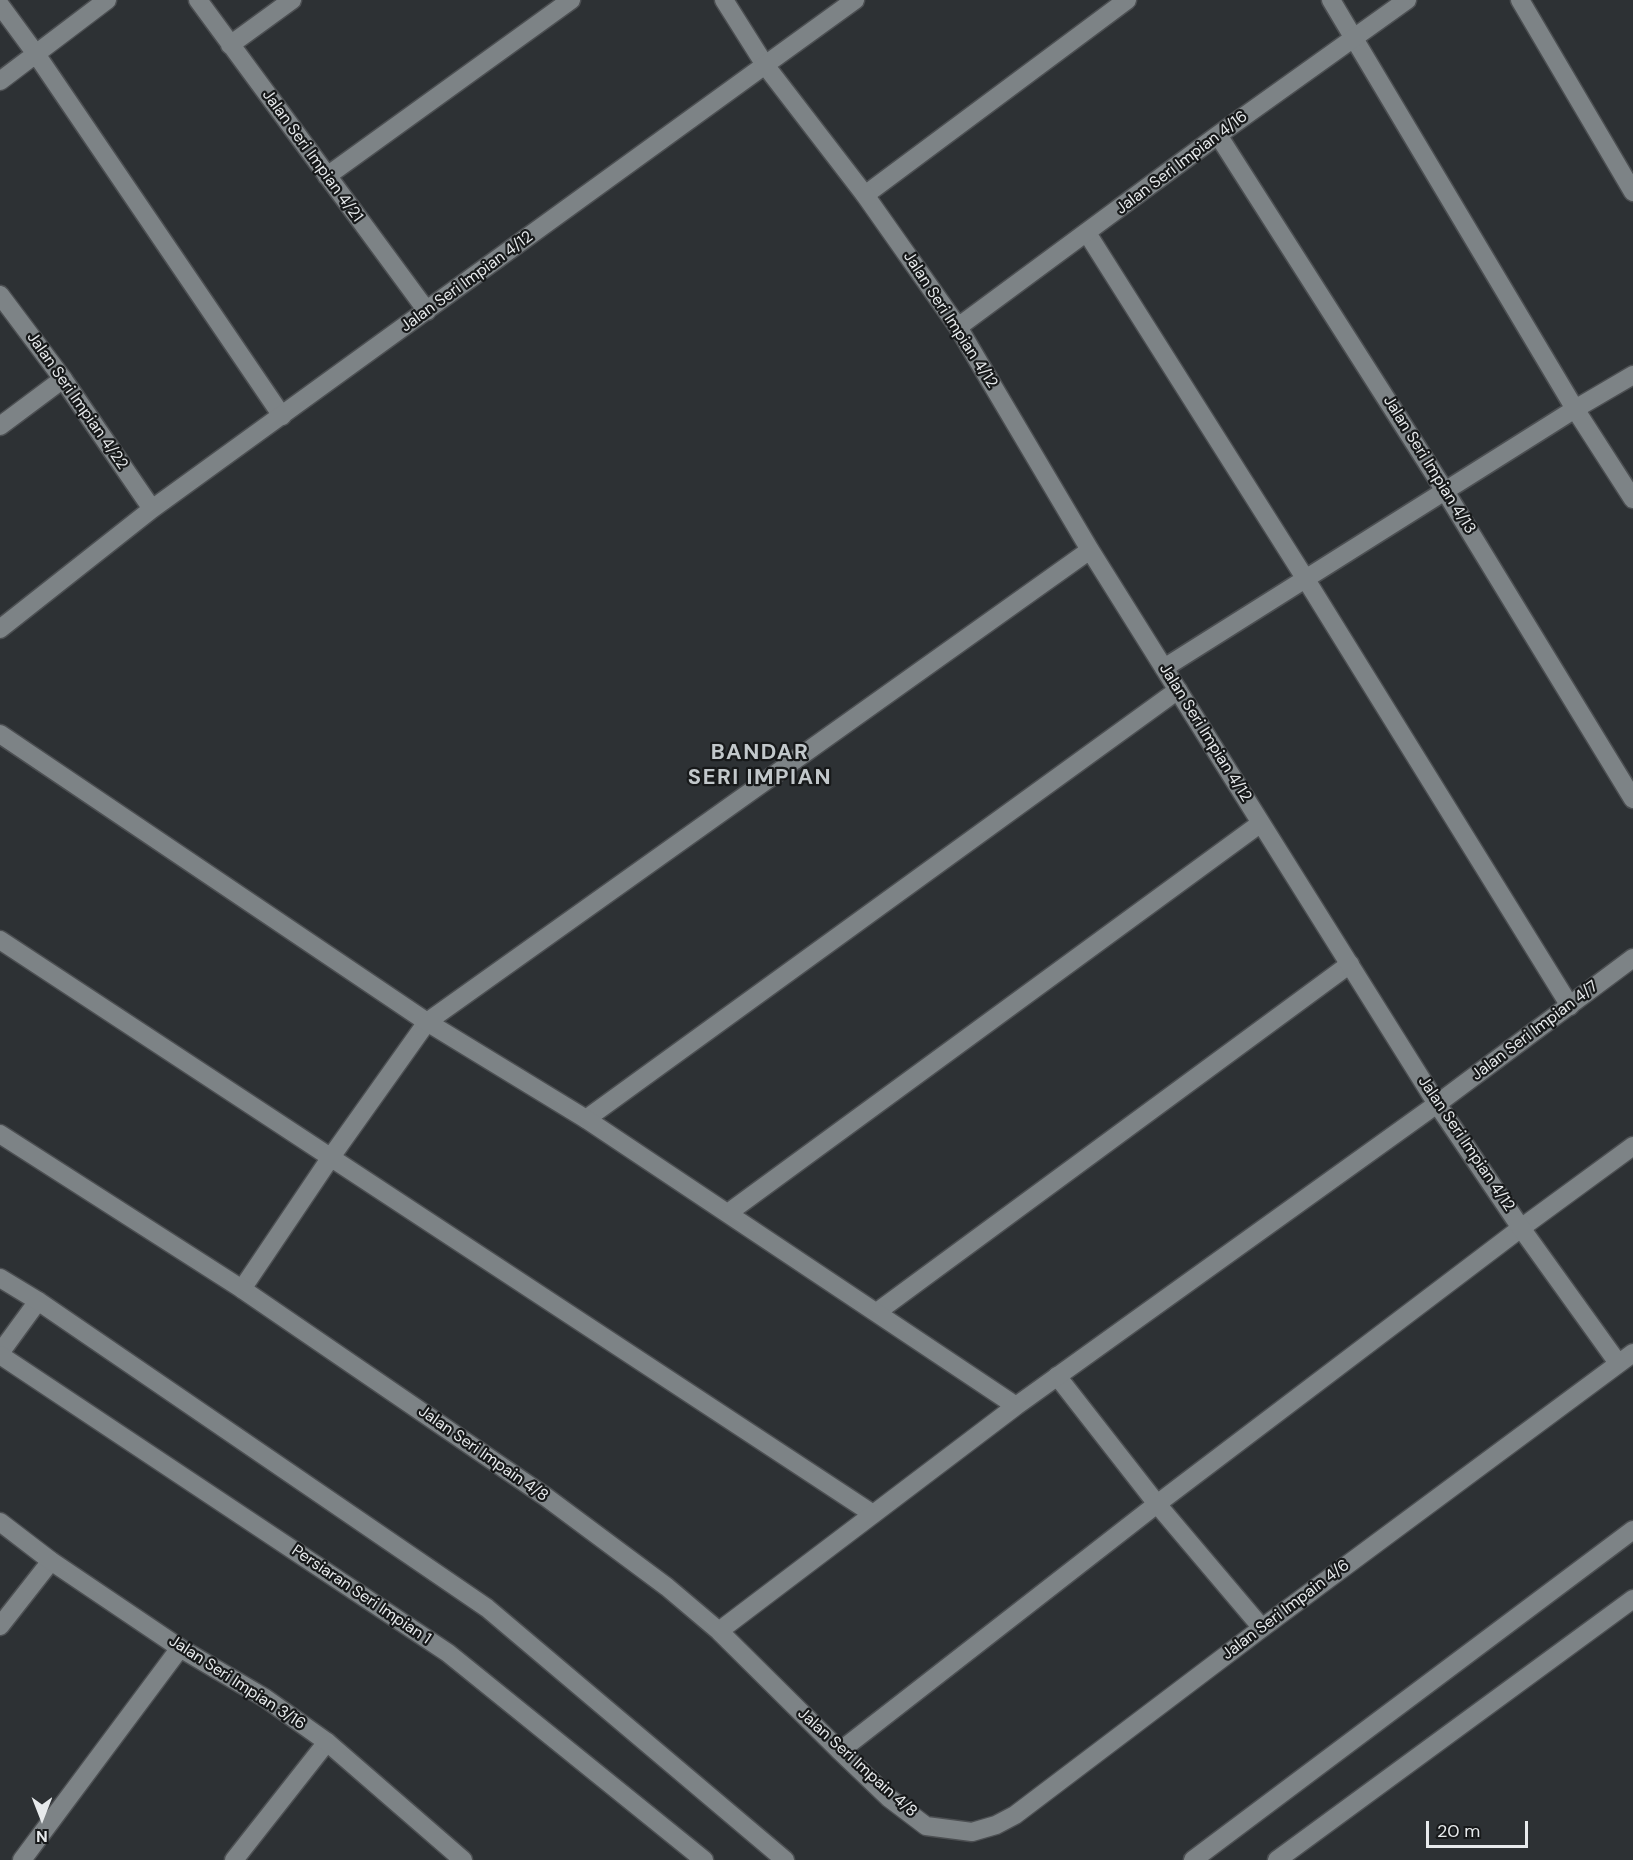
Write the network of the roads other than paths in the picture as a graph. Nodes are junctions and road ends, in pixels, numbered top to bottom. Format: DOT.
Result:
graph roads {
  1 [pos="107,0"];
  2 [pos="198,0"];
  3 [pos="292,0"];
  4 [pos="571,0"];
  5 [pos="724,0"];
  6 [pos="855,0"];
  7 [pos="1127,0"];
  8 [pos="1331,0"];
  9 [pos="1407,0"];
  10 [pos="1520,0"];
  11 [pos="0,5"];
  12 [pos="1354,37"];
  13 [pos="230,45"];
  14 [pos="36,54"];
  15 [pos="765,65"];
  16 [pos="0,81"];
  17 [pos="1218,135"];
  18 [pos="327,176"];
  19 [pos="1633,192"];
  20 [pos="866,195"];
  21 [pos="1087,233"];
  22 [pos="0,295"];
  23 [pos="427,311"];
  24 [pos="958,327"];
  25 [pos="1633,375"];
  26 [pos="63,379"];
  27 [pos="1575,408"];
  28 [pos="282,416"];
  29 [pos="0,426"];
  30 [pos="1445,490"];
  31 [pos="1633,499"];
  32 [pos="152,509"];
  33 [pos="1090,550"];
  34 [pos="1305,578"];
  35 [pos="0,630"];
  36 [pos="1164,668"];
  37 [pos="1178,690"];
  38 [pos="0,734"];
  39 [pos="1633,799"];
  40 [pos="1261,823"];
  41 [pos="0,940"];
  42 [pos="1633,958"];
  43 [pos="1350,964"];
  44 [pos="1570,1006"];
  45 [pos="427,1022"];
  46 [pos="1437,1104"];
  47 [pos="586,1119"];
  48 [pos="0,1134"];
  49 [pos="1633,1146"];
  50 [pos="331,1157"];
  51 [pos="728,1213"];
  52 [pos="1521,1227"];
  53 [pos="0,1278"];
  54 [pos="242,1289"];
  55 [pos="38,1301"];
  56 [pos="877,1312"];
  57 [pos="0,1354"];
  58 [pos="1626,1358"];
  59 [pos="1057,1376"];
  60 [pos="1016,1406"];
  61 [pos="1157,1504"];
  62 [pos="873,1514"];
  63 [pos="0,1522"];
  64 [pos="1633,1530"];
  65 [pos="51,1561"];
  66 [pos="1633,1599"];
  67 [pos="0,1626"];
  68 [pos="1262,1628"];
  69 [pos="719,1631"];
  70 [pos="180,1648"];
  71 [pos="327,1742"];
  72 [pos="840,1751"];
  73 [pos="926,1826"];
  74 [pos="453,1857"];
  75 [pos="22,1860"];
  76 [pos="234,1860"];
  77 [pos="704,1860"];
  78 [pos="786,1860"];
  79 [pos="1193,1860"];
  80 [pos="1276,1860"];
  1 -- 14 [label="street"];
  2 -- 13 [label="street, Jalan Seri Impian 4/21"];
  3 -- 13 [label="street"];
  4 -- 18 [label="street"];
  5 -- 15 [label="street"];
  6 -- 15 [label="street"];
  7 -- 20 [label="street"];
  8 -- 12 [label="street"];
  9 -- 12 [label="street, Jalan Seri Impian 4/16"];
  10 -- 19 [label="street"];
  11 -- 14 [label="street"];
  12 -- 17 [label="street, Jalan Seri Impian 4/16"];
  12 -- 27 [label="street"];
  13 -- 18 [label="street, Jalan Seri Impian 4/21"];
  14 -- 16 [label="street"];
  14 -- 28 [label="street"];
  15 -- 20 [label="street, Jalan Seri Impian 4/12"];
  15 -- 23 [label="street, Jalan Seri Impian 4/12"];
  17 -- 21 [label="street, Jalan Seri Impian 4/16"];
  17 -- 30 [label="street, Jalan Seri Impian 4/13"];
  18 -- 23 [label="street, Jalan Seri Impian 4/21"];
  20 -- 24 [label="street, Jalan Seri Impian 4/12"];
  21 -- 24 [label="street, Jalan Seri Impian 4/16"];
  21 -- 34 [label="street"];
  22 -- 26 [label="street, Jalan Seri Impian 4/22"];
  23 -- 28 [label="street, Jalan Seri Impian 4/12"];
  24 -- 33 [label="street, Jalan Seri Impian 4/12"];
  25 -- 27 [label="street"];
  26 -- 29 [label="street"];
  26 -- 32 [label="street, Jalan Seri Impian 4/22"];
  27 -- 30 [label="street"];
  27 -- 31 [label="street"];
  28 -- 32 [label="street, Jalan Seri Impian 4/12"];
  30 -- 34 [label="street"];
  30 -- 39 [label="street, Jalan Seri Impian 4/13"];
  32 -- 35 [label="street, Jalan Seri Impian 4/12"];
  33 -- 36 [label="street, Jalan Seri Impian 4/12"];
  33 -- 45 [label="street"];
  34 -- 36 [label="street"];
  34 -- 44 [label="street"];
  36 -- 37 [label="street, Jalan Seri Impian 4/12"];
  37 -- 40 [label="street, Jalan Seri Impian 4/12"];
  37 -- 47 [label="street"];
  38 -- 45 [label="street"];
  40 -- 43 [label="street, Jalan Seri Impian 4/12"];
  40 -- 51 [label="street"];
  41 -- 50 [label="street"];
  42 -- 44 [label="street, Jalan Seri Impian 4/7"];
  43 -- 46 [label="street, Jalan Seri Impian 4/12"];
  43 -- 56 [label="street"];
  44 -- 46 [label="street, Jalan Seri Impian 4/7"];
  45 -- 47 [label="street"];
  45 -- 50 [label="street"];
  46 -- 52 [label="street, Jalan Seri Impian 4/12"];
  46 -- 59 [label="street, Jalan Seri Impian 4/7"];
  47 -- 51 [label="street"];
  48 -- 54 [label="street, Jalan Seri Impain 4/8"];
  49 -- 52 [label="street"];
  50 -- 54 [label="street"];
  50 -- 62 [label="street"];
  51 -- 56 [label="street"];
  52 -- 58 [label="street, Jalan Seri Impian 4/12"];
  52 -- 61 [label="street"];
  53 -- 55 [label="street"];
  54 -- 69 [label="street, Jalan Seri Impain 4/8"];
  55 -- 57 [label="street"];
  55 -- 78 [label="street"];
  56 -- 60 [label="street"];
  57 -- 77 [label="street, Persiaran Seri Impian 1"];
  58 -- 68 [label="street, Jalan Seri Impain 4/6"];
  59 -- 60 [label="street, Jalan Seri Impian 4/7"];
  59 -- 61 [label="street"];
  60 -- 62 [label="street, Jalan Seri Impian 4/7"];
  61 -- 68 [label="street"];
  61 -- 72 [label="street"];
  62 -- 69 [label="street, Jalan Seri Impian 4/7"];
  63 -- 65 [label="street, Jalan Seri Impian 3/16"];
  64 -- 79 [label="street"];
  65 -- 67 [label="street"];
  65 -- 70 [label="street, Jalan Seri Impian 3/16"];
  66 -- 80 [label="street"];
  68 -- 73 [label="street, Jalan Seri Impain 4/6"];
  69 -- 72 [label="street, Jalan Seri Impain 4/8"];
  70 -- 71 [label="street, Jalan Seri Impian 3/16"];
  70 -- 75 [label="street"];
  71 -- 74 [label="street, Jalan Seri Impian 3/16"];
  71 -- 76 [label="street"];
  72 -- 73 [label="street, Jalan Seri Impain 4/8"];
}
